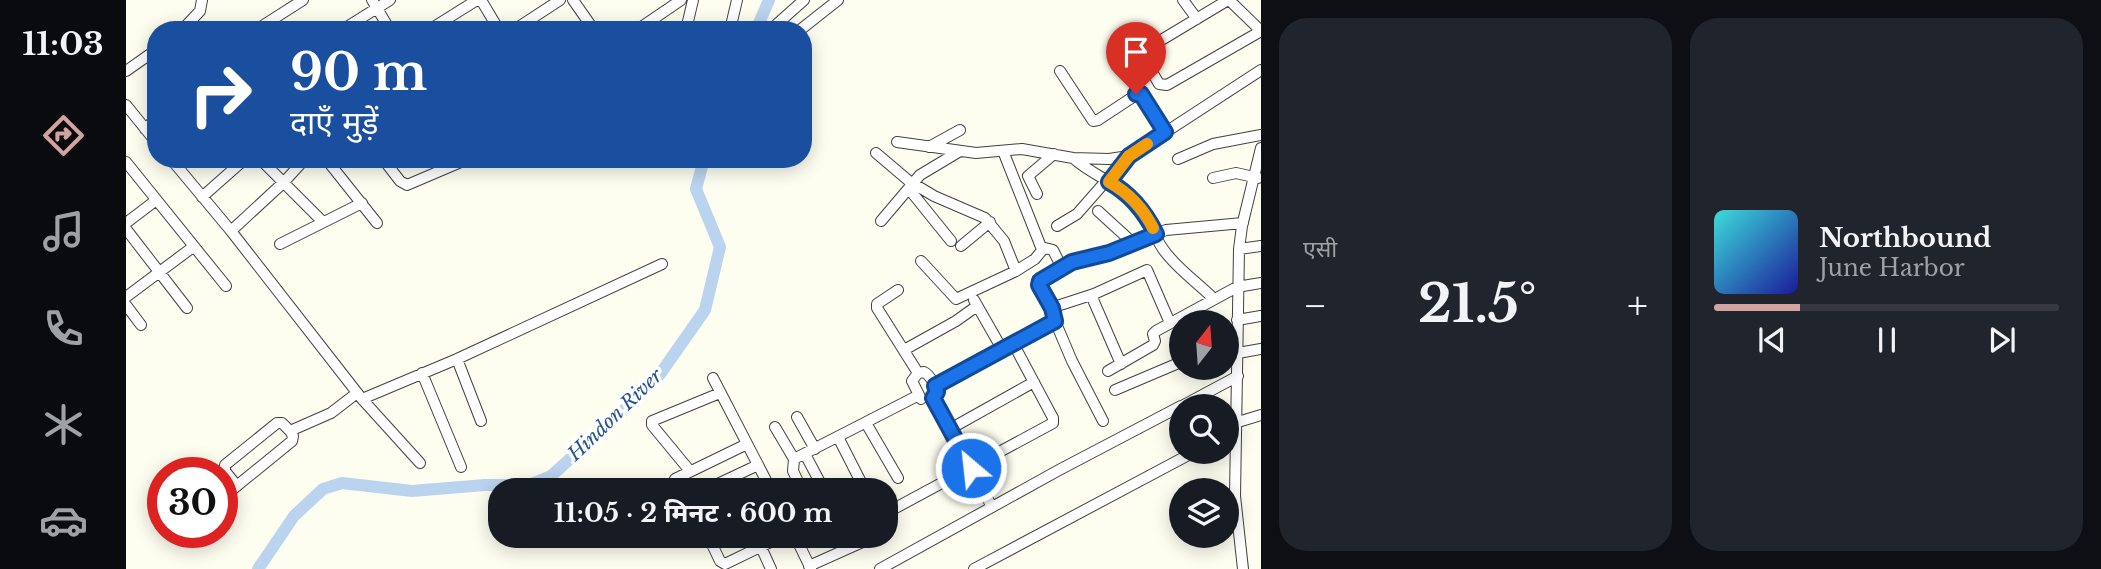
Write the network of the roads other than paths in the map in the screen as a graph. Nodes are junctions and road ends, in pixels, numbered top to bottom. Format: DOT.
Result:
graph roads {
  1 [pos="202,0"];
  2 [pos="303,0"];
  3 [pos="390,0"];
  4 [pos="479,0"];
  5 [pos="560,0"];
  6 [pos="573,0"];
  7 [pos="681,0"];
  8 [pos="692,0"];
  9 [pos="737,0"];
  10 [pos="804,0"];
  11 [pos="838,0"];
  12 [pos="1183,0"];
  13 [pos="1228,0"];
  14 [pos="375,4"];
  15 [pos="1197,19"];
  16 [pos="191,21"];
  17 [pos="270,21"];
  18 [pos="353,21"];
  19 [pos="385,21"];
  20 [pos="444,21"];
  21 [pos="493,21"];
  22 [pos="528,21"];
  23 [pos="588,21"];
  24 [pos="650,21"];
  25 [pos="688,21"];
  26 [pos="732,21"];
  27 [pos="780,21"];
  28 [pos="811,21"];
  29 [pos="1261,31"];
  30 [pos="147,56"];
  31 [pos="1261,69"];
  32 [pos="126,71"];
  33 [pos="1060,71"];
  34 [pos="126,104"];
  35 [pos="145,129"];
  36 [pos="960,130"];
  37 [pos="147,131"];
  38 [pos="1165,132"];
  39 [pos="1261,135"];
  40 [pos="897,142"];
  41 [pos="929,147"];
  42 [pos="1261,148"];
  43 [pos="960,151"];
  44 [pos="1003,151"];
  45 [pos="876,153"];
  46 [pos="1054,154"];
  47 [pos="1129,156"];
  48 [pos="1073,158"];
  49 [pos="1178,159"];
  50 [pos="126,162"];
  51 [pos="180,168"];
  52 [pos="235,168"];
  53 [pos="269,168"];
  54 [pos="297,168"];
  55 [pos="333,168"];
  56 [pos="393,168"];
  57 [pos="447,168"];
  58 [pos="1213,178"];
  59 [pos="1257,178"];
  60 [pos="1107,181"];
  61 [pos="284,182"];
  62 [pos="911,186"];
  63 [pos="1037,194"];
  64 [pos="202,197"];
  65 [pos="155,201"];
  66 [pos="362,204"];
  67 [pos="1098,211"];
  68 [pos="881,221"];
  69 [pos="323,222"];
  70 [pos="377,222"];
  71 [pos="990,222"];
  72 [pos="126,223"];
  73 [pos="1243,223"];
  74 [pos="1057,226"];
  75 [pos="126,229"];
  76 [pos="231,231"];
  77 [pos="1156,234"];
  78 [pos="1133,243"];
  79 [pos="280,244"];
  80 [pos="1261,246"];
  81 [pos="194,247"];
  82 [pos="1043,249"];
  83 [pos="1239,249"];
  84 [pos="921,261"];
  85 [pos="662,264"];
  86 [pos="1062,268"];
  87 [pos="1016,271"];
  88 [pos="160,273"];
  89 [pos="1261,283"];
  90 [pos="226,286"];
  91 [pos="1237,287"];
  92 [pos="898,290"];
  93 [pos="971,293"];
  94 [pos="1091,295"];
  95 [pos="126,297"];
  96 [pos="1214,299"];
  97 [pos="126,305"];
  98 [pos="977,306"];
  99 [pos="1052,308"];
  100 [pos="187,309"];
  101 [pos="1194,310"];
  102 [pos="1237,310"];
  103 [pos="1261,316"];
  104 [pos="1239,320"];
  105 [pos="1055,321"];
  106 [pos="1169,321"];
  107 [pos="141,324"];
  108 [pos="1169,324"];
  109 [pos="1008,346"];
  110 [pos="1261,349"];
  111 [pos="904,350"];
  112 [pos="1239,353"];
  113 [pos="457,359"];
  114 [pos="1121,364"];
  115 [pos="1169,367"];
  116 [pos="1108,371"];
  117 [pos="422,373"];
  118 [pos="918,373"];
  119 [pos="713,379"];
  120 [pos="1231,380"];
  121 [pos="1034,382"];
  122 [pos="935,386"];
  123 [pos="1115,390"];
  124 [pos="720,393"];
  125 [pos="1204,394"];
  126 [pos="919,395"];
  127 [pos="360,396"];
  128 [pos="933,398"];
  129 [pos="1169,413"];
  130 [pos="1261,415"];
  131 [pos="797,417"];
  132 [pos="481,421"];
  133 [pos="1104,421"];
  134 [pos="866,423"];
  135 [pos="1239,426"];
  136 [pos="775,427"];
  137 [pos="950,429"];
  138 [pos="289,431"];
  139 [pos="838,437"];
  140 [pos="747,444"];
  141 [pos="810,451"];
  142 [pos="235,457"];
  143 [pos="794,459"];
  144 [pos="420,463"];
  145 [pos="1171,464"];
  146 [pos="1235,464"];
  147 [pos="758,465"];
  148 [pos="461,467"];
  149 [pos="971,468"];
  150 [pos="690,471"];
  151 [pos="676,478"];
  152 [pos="730,478"];
  153 [pos="765,478"];
  154 [pos="796,478"];
  155 [pos="820,478"];
  156 [pos="859,478"];
  157 [pos="898,478"];
  158 [pos="238,485"];
  159 [pos="898,507"];
  160 [pos="992,507"];
  161 [pos="714,548"];
  162 [pos="759,548"];
  163 [pos="761,548"];
  164 [pos="801,548"];
  165 [pos="850,548"];
  166 [pos="810,567"];
  167 [pos="771,569"];
  168 [pos="880,569"];
  169 [pos="974,569"];
  170 [pos="1243,569"];
  1 -- 16 [label="street"];
  2 -- 17 [label="street"];
  3 -- 14 [label="street"];
  4 -- 20 [label="street"];
  4 -- 21 [label="street"];
  5 -- 22 [label="street"];
  6 -- 23 [label="street"];
  7 -- 24 [label="street"];
  8 -- 25 [label="street"];
  9 -- 26 [label="street"];
  10 -- 27 [label="street"];
  11 -- 28 [label="street"];
  12 -- 15 [label="street"];
  13 -- 15 [label="street"];
  13 -- 29 [label="street"];
  14 -- 18 [label="street"];
  14 -- 19 [label="street"];
  15 -- 29 [label="street"];
  30 -- 32 [label="street"];
  31 -- 38 [label="street"];
  33 -- 38 [label="street"];
  34 -- 35 [label="street"];
  35 -- 37 [label="street"];
  36 -- 41 [label="street"];
  38 -- 47 [label="street"];
  39 -- 49 [label="street"];
  40 -- 41 [label="street"];
  41 -- 43 [label="street"];
  42 -- 59 [label="street"];
  43 -- 44 [label="street"];
  43 -- 62 [label="street"];
  44 -- 46 [label="street"];
  44 -- 82 [label="street"];
  45 -- 62 [label="street"];
  46 -- 48 [label="street"];
  46 -- 63 [label="street"];
  47 -- 48 [label="street"];
  47 -- 60 [label="street"];
  48 -- 60 [label="street"];
  50 -- 65 [label="street"];
  51 -- 64 [label="street"];
  52 -- 64 [label="street"];
  53 -- 61 [label="street"];
  54 -- 61 [label="street"];
  55 -- 66 [label="street"];
  56 -- 57 [label="street"];
  58 -- 59 [label="street"];
  59 -- 73 [label="street"];
  60 -- 74 [label="street"];
  60 -- 77 [label="street"];
  61 -- 69 [label="street"];
  61 -- 76 [label="street"];
  62 -- 68 [label="street"];
  62 -- 71 [label="street"];
  62 -- 71 [label="street"];
  64 -- 76 [label="street"];
  65 -- 72 [label="street"];
  65 -- 81 [label="street"];
  66 -- 69 [label="street"];
  66 -- 70 [label="street"];
  67 -- 78 [label="street"];
  69 -- 79 [label="street"];
  71 -- 87 [label="street"];
  73 -- 77 [label="street"];
  73 -- 83 [label="street"];
  75 -- 88 [label="street"];
  76 -- 127 [label="street"];
  77 -- 78 [label="street"];
  77 -- 96 [label="street"];
  78 -- 86 [label="street"];
  80 -- 83 [label="street"];
  81 -- 88 [label="street"];
  81 -- 90 [label="street"];
  82 -- 86 [label="street"];
  82 -- 87 [label="street"];
  83 -- 91 [label="street"];
  84 -- 93 [label="street"];
  85 -- 113 [label="street"];
  86 -- 99 [label="street"];
  87 -- 93 [label="street"];
  88 -- 95 [label="street"];
  88 -- 100 [label="street"];
  89 -- 91 [label="street"];
  91 -- 96 [label="street"];
  91 -- 102 [label="street"];
  92 -- 111 [label="street"];
  93 -- 98 [label="street"];
  94 -- 99 [label="street"];
  94 -- 106 [label="street"];
  94 -- 114 [label="street"];
  96 -- 101 [label="street"];
  97 -- 107 [label="street"];
  98 -- 109 [label="street"];
  98 -- 111 [label="street"];
  99 -- 105 [label="street"];
  103 -- 104 [label="street"];
  105 -- 109 [label="street"];
  105 -- 133 [label="street"];
  108 -- 114 [label="street"];
  109 -- 121 [label="street"];
  109 -- 122 [label="street"];
  110 -- 112 [label="street"];
  111 -- 118 [label="street"];
  113 -- 117 [label="street"];
  113 -- 132 [label="street"];
  114 -- 116 [label="street"];
  115 -- 123 [label="street"];
  117 -- 127 [label="street"];
  117 -- 148 [label="street"];
  118 -- 122 [label="street"];
  118 -- 126 [label="street"];
  119 -- 124 [label="street"];
  120 -- 125 [label="street"];
  121 -- 137 [label="street"];
  121 -- 149 [label="street"];
  122 -- 128 [label="street"];
  124 -- 140 [label="street"];
  124 -- 150 [label="street"];
  126 -- 128 [label="street"];
  126 -- 134 [label="street"];
  127 -- 138 [label="street"];
  127 -- 144 [label="street"];
  128 -- 137 [label="street"];
  129 -- 160 [label="street"];
  130 -- 135 [label="street"];
  131 -- 141 [label="street"];
  134 -- 139 [label="street"];
  134 -- 157 [label="street"];
  136 -- 143 [label="street"];
  137 -- 149 [label="street"];
  138 -- 142 [label="street"];
  138 -- 158 [label="street"];
  139 -- 141 [label="street"];
  139 -- 156 [label="street"];
  140 -- 147 [label="street"];
  140 -- 150 [label="street"];
  141 -- 143 [label="street"];
  141 -- 155 [label="street"];
  143 -- 154 [label="street"];
  145 -- 169 [label="street"];
  146 -- 170 [label="street"];
  147 -- 152 [label="street"];
  147 -- 153 [label="street"];
  149 -- 159 [label="street"];
  149 -- 160 [label="street"];
  150 -- 151 [label="street"];
  160 -- 168 [label="street"];
  161 -- 162 [label="street"];
  163 -- 167 [label="street"];
  164 -- 166 [label="street"];
  165 -- 166 [label="street"];
}
